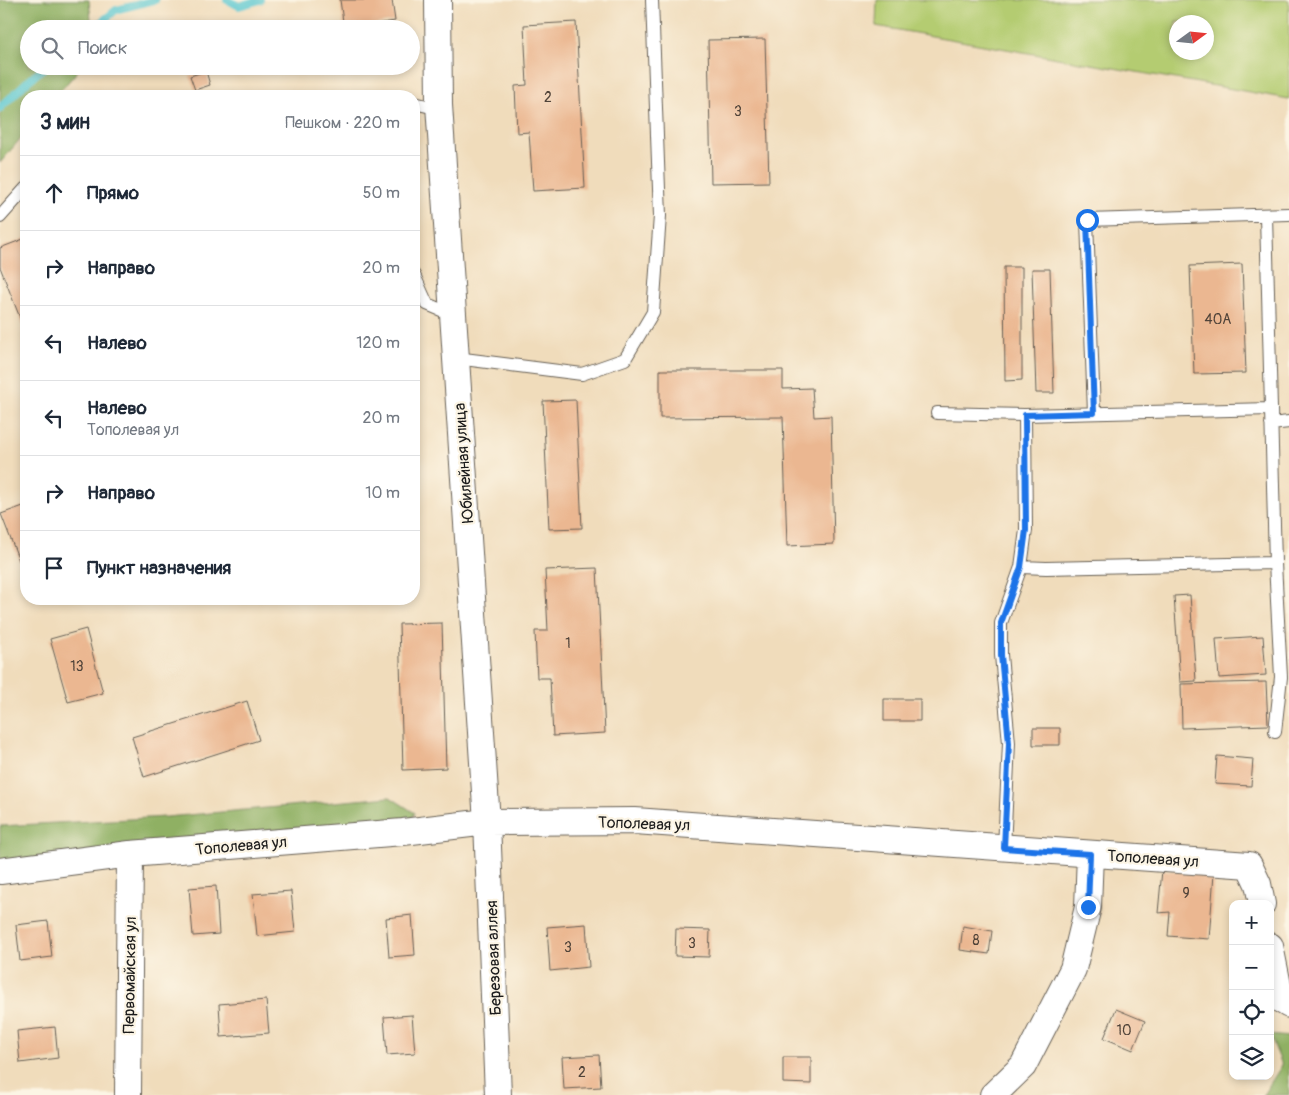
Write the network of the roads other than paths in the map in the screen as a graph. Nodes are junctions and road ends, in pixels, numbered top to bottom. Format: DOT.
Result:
graph roads {
  1 [pos="438,0"];
  2 [pos="652,0"];
  3 [pos="439,99"];
  4 [pos="420,104"];
  5 [pos="20,193"];
  6 [pos="1266,214"];
  7 [pos="1289,214"];
  8 [pos="0,217"];
  9 [pos="420,288"];
  10 [pos="453,315"];
  11 [pos="456,358"];
  12 [pos="1271,409"];
  13 [pos="937,413"];
  14 [pos="1094,413"];
  15 [pos="1025,415"];
  16 [pos="1289,422"];
  17 [pos="1271,424"];
  18 [pos="1274,563"];
  19 [pos="1021,567"];
  20 [pos="1275,732"];
  21 [pos="487,822"];
  22 [pos="1004,848"];
  23 [pos="130,854"];
  24 [pos="1090,854"];
  25 [pos="0,871"];
  26 [pos="1261,900"];
  27 [pos="1274,966"];
  28 [pos="1289,1005"];
  29 [pos="128,1095"];
  30 [pos="498,1095"];
  31 [pos="993,1095"];
  1 -- 3 [label="street, Юбилейная улица"];
  2 -- 11 [label="lane"];
  3 -- 4 [label="lane"];
  3 -- 10 [label="street, Юбилейная улица"];
  5 -- 8 [label="lane"];
  6 -- 7 [label="lane"];
  6 -- 12 [label="lane"];
  6 -- 14 [label="lane"];
  9 -- 10 [label="lane"];
  10 -- 11 [label="street, Юбилейная улица"];
  11 -- 21 [label="street, Юбилейная улица"];
  12 -- 14 [label="lane"];
  12 -- 17 [label="lane"];
  13 -- 15 [label="lane"];
  14 -- 15 [label="lane"];
  15 -- 19 [label="lane"];
  16 -- 17 [label="lane"];
  17 -- 18 [label="lane"];
  18 -- 19 [label="lane"];
  18 -- 20 [label="lane"];
  19 -- 22 [label="lane"];
  21 -- 22 [label="street, Тополевая ул"];
  21 -- 23 [label="street, Тополевая ул"];
  21 -- 30 [label="street, Березовая аллея"];
  22 -- 24 [label="street, Тополевая ул"];
  23 -- 25 [label="street, Тополевая ул"];
  23 -- 29 [label="street, Первомайская ул"];
  24 -- 26 [label="street, Тополевая ул"];
  24 -- 31 [label="street"];
  27 -- 28 [label="street"];
}
